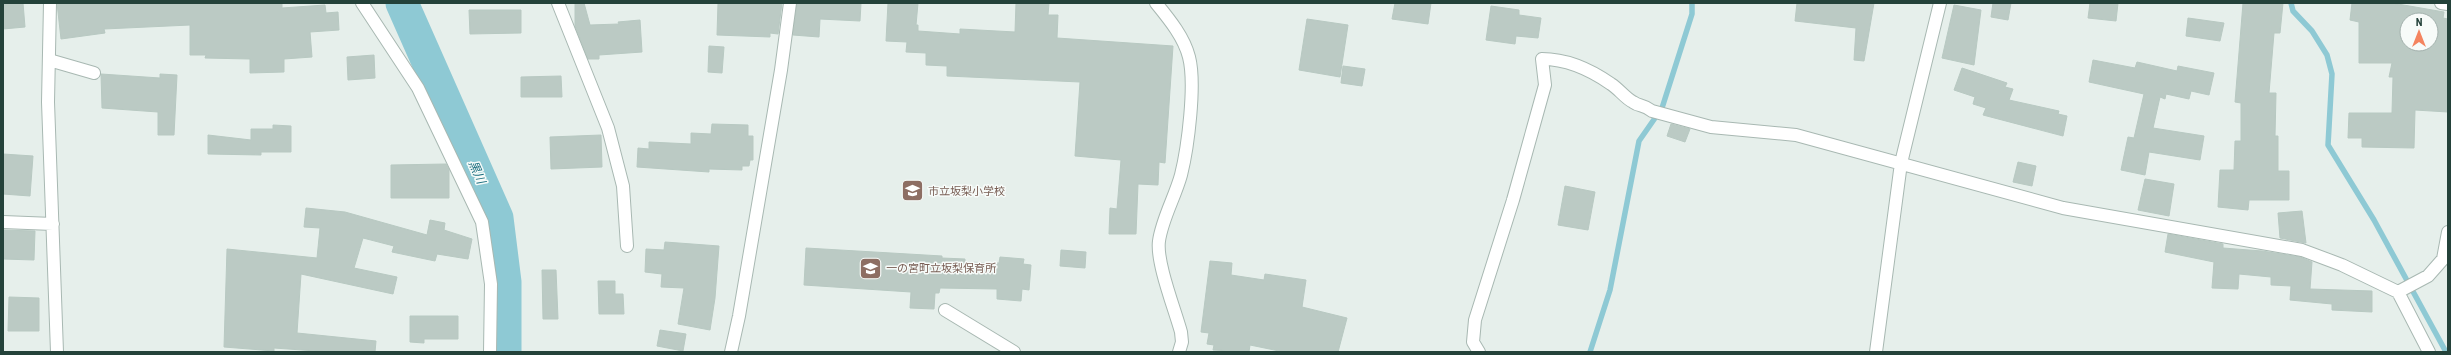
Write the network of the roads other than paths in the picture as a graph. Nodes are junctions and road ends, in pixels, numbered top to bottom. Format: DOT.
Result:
graph roads {
  1 [pos="50,3"];
  2 [pos="362,3"];
  3 [pos="558,3"];
  4 [pos="790,3"];
  5 [pos="1156,3"];
  6 [pos="1940,3"];
  7 [pos="2441,3"];
  8 [pos="2448,4"];
  9 [pos="49,60"];
  10 [pos="94,73"];
  11 [pos="1901,163"];
  12 [pos="3,222"];
  13 [pos="53,224"];
  14 [pos="2448,232"];
  15 [pos="627,246"];
  16 [pos="2400,291"];
  17 [pos="945,310"];
  18 [pos="57,352"];
  19 [pos="490,352"];
  20 [pos="731,352"];
  21 [pos="1014,352"];
  22 [pos="1179,352"];
  23 [pos="1479,352"];
  24 [pos="1876,352"];
  25 [pos="2429,352"];
  1 -- 9 [label="street"];
  2 -- 19 [label="street"];
  3 -- 15 [label="street"];
  4 -- 20 [label="street"];
  5 -- 22 [label="street"];
  6 -- 11 [label="street"];
  7 -- 8 [label="street"];
  9 -- 10 [label="street"];
  9 -- 13 [label="street"];
  11 -- 16 [label="street"];
  11 -- 23 [label="street"];
  11 -- 24 [label="street"];
  12 -- 13 [label="street"];
  13 -- 18 [label="street"];
  14 -- 16 [label="street"];
  16 -- 25 [label="street"];
  17 -- 21 [label="street"];
}
